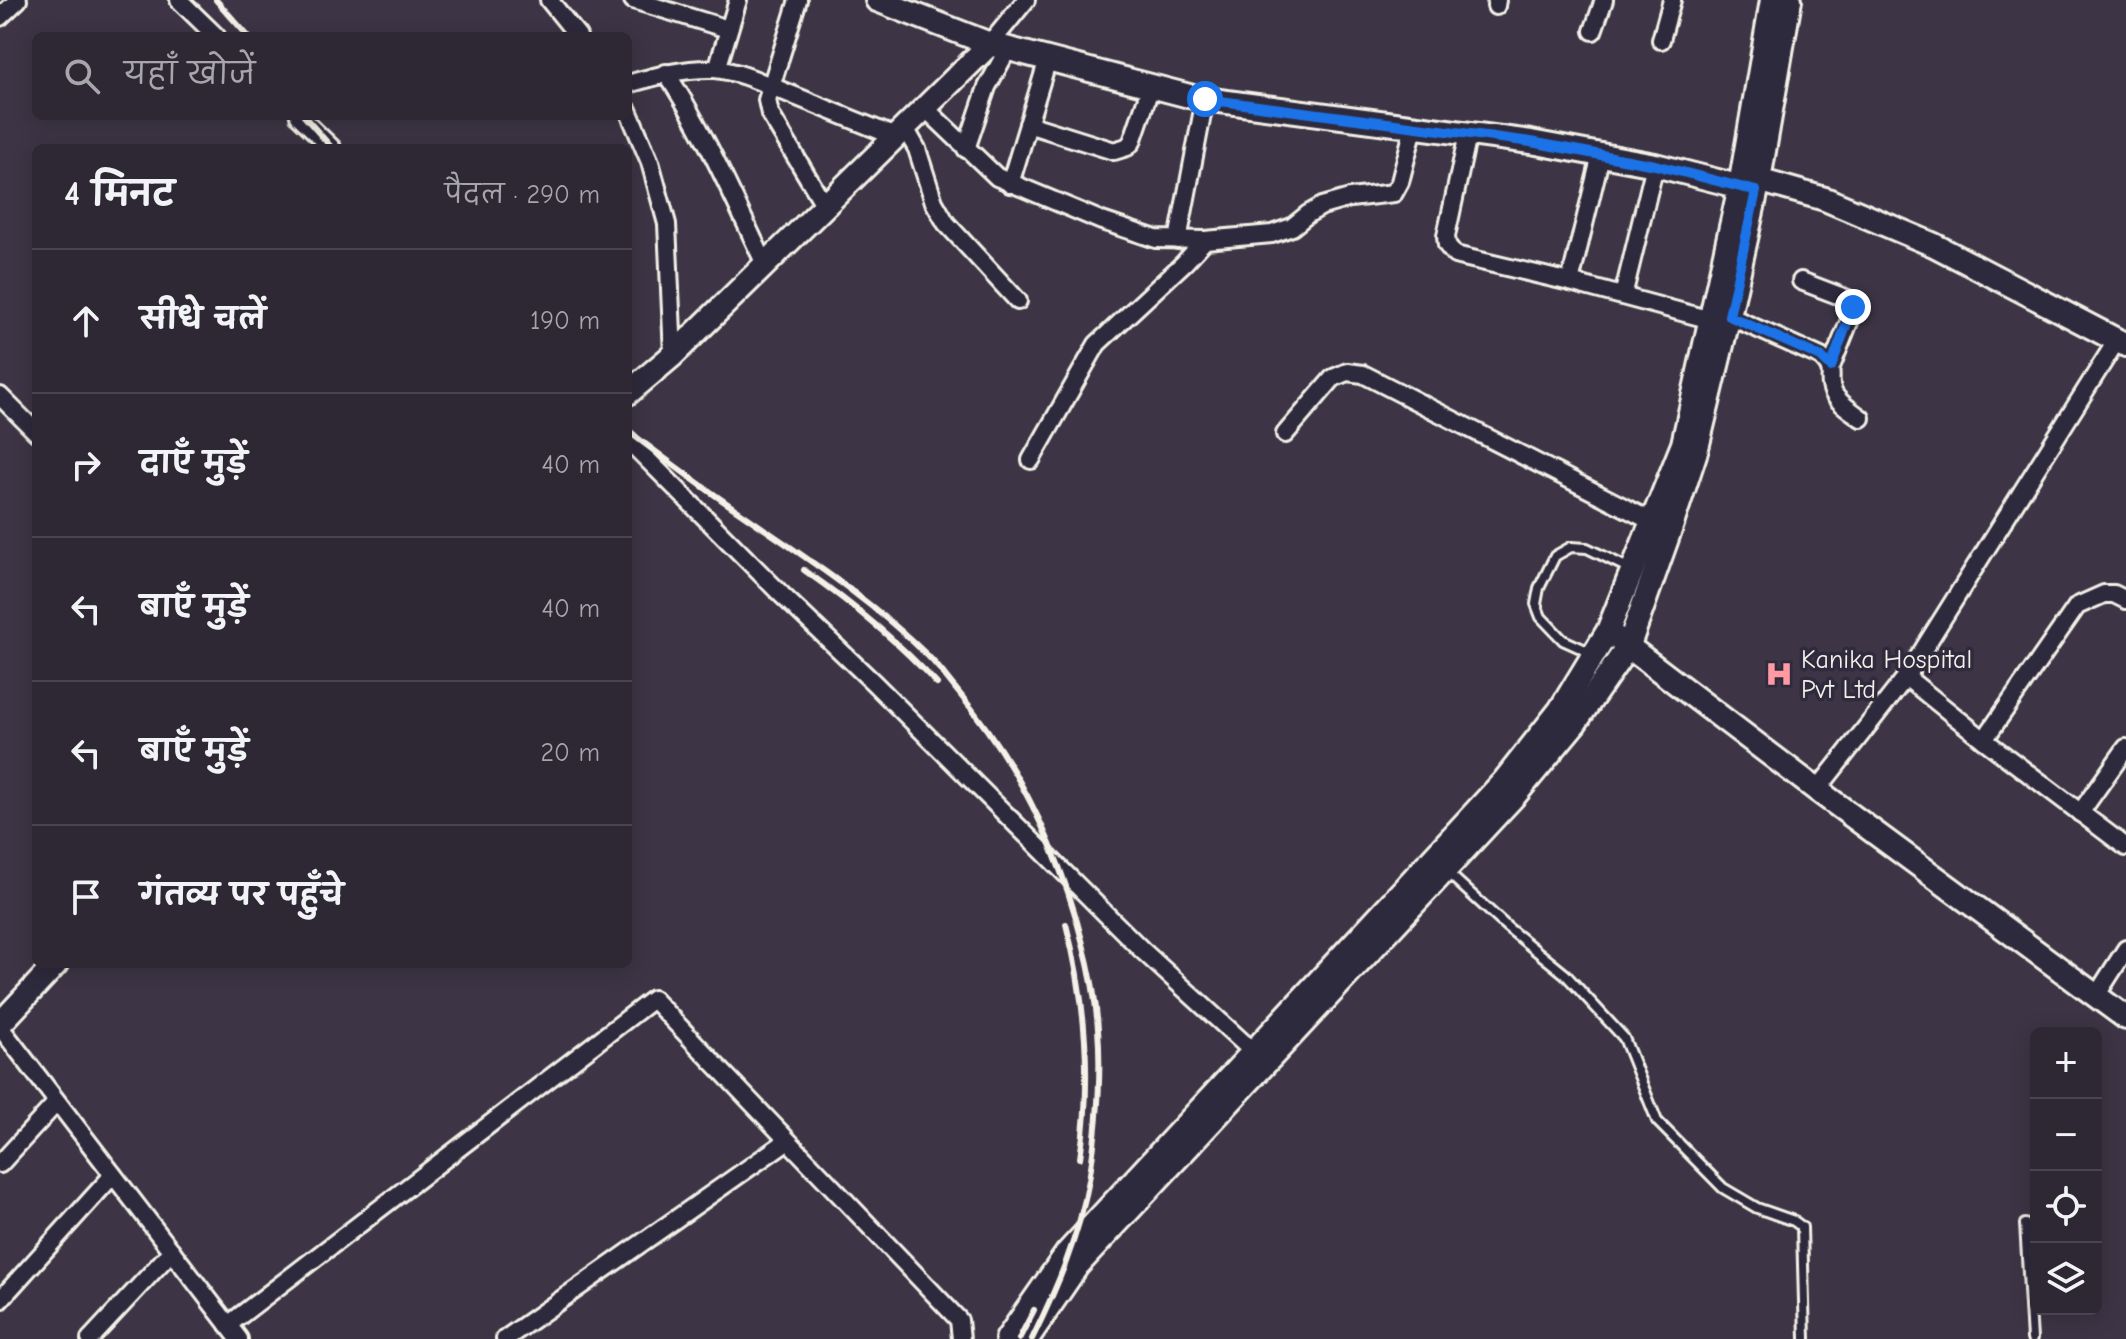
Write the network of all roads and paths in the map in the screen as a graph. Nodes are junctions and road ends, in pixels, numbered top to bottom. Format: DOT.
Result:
graph roads {
  1 [pos="18,0"];
  2 [pos="179,0"];
  3 [pos="549,0"];
  4 [pos="633,0"];
  5 [pos="738,0"];
  6 [pos="798,0"];
  7 [pos="877,0"];
  8 [pos="1026,0"];
  9 [pos="1604,0"];
  10 [pos="1672,0"];
  11 [pos="1772,0"];
  12 [pos="1790,0"];
  13 [pos="0,17"];
  14 [pos="728,29"];
  15 [pos="1593,31"];
  16 [pos="212,32"];
  17 [pos="575,32"];
  18 [pos="1661,40"];
  19 [pos="999,46"];
  20 [pos="1048,59"];
  21 [pos="717,69"];
  22 [pos="666,73"];
  23 [pos="632,83"];
  24 [pos="770,86"];
  25 [pos="1151,86"];
  26 [pos="1205,99"];
  27 [pos="925,108"];
  28 [pos="632,119"];
  29 [pos="303,120"];
  30 [pos="1028,124"];
  31 [pos="1414,127"];
  32 [pos="900,132"];
  33 [pos="1468,134"];
  34 [pos="328,144"];
  35 [pos="966,149"];
  36 [pos="1601,155"];
  37 [pos="1655,165"];
  38 [pos="1749,183"];
  39 [pos="1010,184"];
  40 [pos="825,206"];
  41 [pos="1178,240"];
  42 [pos="1205,240"];
  43 [pos="765,264"];
  44 [pos="1801,281"];
  45 [pos="1570,282"];
  46 [pos="1623,296"];
  47 [pos="1018,301"];
  48 [pos="1720,318"];
  49 [pos="2122,343"];
  50 [pos="673,355"];
  51 [pos="1831,367"];
  52 [pos="632,390"];
  53 [pos="0,396"];
  54 [pos="1861,418"];
  55 [pos="32,428"];
  56 [pos="1285,434"];
  57 [pos="632,444"];
  58 [pos="1031,460"];
  59 [pos="1661,524"];
  60 [pos="1632,570"];
  61 [pos="2126,600"];
  62 [pos="1608,631"];
  63 [pos="1629,645"];
  64 [pos="1594,654"];
  65 [pos="1906,677"];
  66 [pos="1984,740"];
  67 [pos="2126,748"];
  68 [pos="1817,790"];
  69 [pos="2080,813"];
  70 [pos="2126,847"];
  71 [pos="1445,870"];
  72 [pos="1415,890"];
  73 [pos="2126,949"];
  74 [pos="52,968"];
  75 [pos="2096,996"];
  76 [pos="2126,1018"];
  77 [pos="0,1026"];
  78 [pos="1260,1058"];
  79 [pos="57,1102"];
  80 [pos="787,1141"];
  81 [pos="0,1164"];
  82 [pos="113,1175"];
  83 [pos="2025,1224"];
  84 [pos="172,1251"];
  85 [pos="0,1300"];
  86 [pos="228,1325"];
  87 [pos="90,1339"];
  88 [pos="239,1339"];
  89 [pos="505,1339"];
  90 [pos="961,1339"];
  91 [pos="1007,1339"];
  92 [pos="1027,1339"];
  93 [pos="1805,1339"];
  94 [pos="2032,1339"];
  1 -- 13 [label="street"];
  2 -- 16 [label="street"];
  3 -- 17 [label="street"];
  4 -- 14 [label="street"];
  5 -- 14 [label="street"];
  6 -- 24 [label="street"];
  7 -- 19 [label="main road"];
  8 -- 19 [label="street"];
  9 -- 15 [label="street"];
  10 -- 18 [label="street"];
  11 -- 38 [label="main road"];
  12 -- 38 [label="main road"];
  14 -- 21 [label="street"];
  19 -- 20 [label="main road"];
  19 -- 27 [label="main road"];
  19 -- 35 [label="street"];
  20 -- 25 [label="main road"];
  20 -- 30 [label="street"];
  21 -- 22 [label="street"];
  21 -- 24 [label="street"];
  22 -- 23 [label="street"];
  22 -- 43 [label="street"];
  24 -- 32 [label="street"];
  24 -- 40 [label="street"];
  25 -- 26 [label="main road"];
  25 -- 30 [label="street"];
  26 -- 31 [label="main road"];
  26 -- 41 [label="street"];
  27 -- 32 [label="main road"];
  27 -- 35 [label="street"];
  28 -- 50 [label="street"];
  29 -- 34 [label="street"];
  30 -- 39 [label="street"];
  31 -- 33 [label="main road"];
  31 -- 42 [label="street"];
  32 -- 40 [label="main road"];
  32 -- 47 [label="street"];
  33 -- 36 [label="main road"];
  33 -- 45 [label="street"];
  35 -- 39 [label="street"];
  36 -- 37 [label="main road"];
  36 -- 45 [label="street"];
  37 -- 38 [label="main road"];
  37 -- 46 [label="street"];
  38 -- 48 [label="main road"];
  38 -- 49 [label="main road"];
  39 -- 41 [label="street"];
  40 -- 43 [label="main road"];
  41 -- 42 [label="street"];
  42 -- 58 [label="street"];
  43 -- 50 [label="main road"];
  44 -- 51 [label="street"];
  45 -- 46 [label="street"];
  46 -- 48 [label="street"];
  48 -- 51 [label="street"];
  48 -- 59 [label="main road"];
  49 -- 65 [label="street"];
  50 -- 52 [label="main road"];
  51 -- 54 [label="street"];
  53 -- 55 [label="street"];
  56 -- 59 [label="street"];
  57 -- 78 [label="street"];
  59 -- 60 [label="main road"];
  59 -- 63 [label="main road"];
  60 -- 62 [label="main road"];
  60 -- 64 [label="lane"];
  61 -- 66 [label="street"];
  62 -- 63 [label="main road"];
  62 -- 64 [label="main road"];
  63 -- 68 [label="main road"];
  63 -- 71 [label="main road"];
  64 -- 72 [label="main road"];
  65 -- 66 [label="street"];
  65 -- 68 [label="street"];
  66 -- 69 [label="street"];
  67 -- 69 [label="street"];
  68 -- 75 [label="main road"];
  69 -- 70 [label="street"];
  71 -- 72 [label="main road"];
  71 -- 93 [label="lane"];
  72 -- 78 [label="main road"];
  73 -- 75 [label="street"];
  74 -- 77 [label="main road"];
  75 -- 76 [label="main road"];
  77 -- 79 [label="street"];
  78 -- 91 [label="main road"];
  78 -- 92 [label="main road"];
  79 -- 81 [label="street"];
  79 -- 82 [label="street"];
  80 -- 86 [label="street"];
  80 -- 89 [label="street"];
  80 -- 90 [label="street"];
  82 -- 84 [label="street"];
  82 -- 85 [label="street"];
  83 -- 94 [label="lane"];
  84 -- 86 [label="street"];
  84 -- 87 [label="street"];
  86 -- 88 [label="street"];
}
